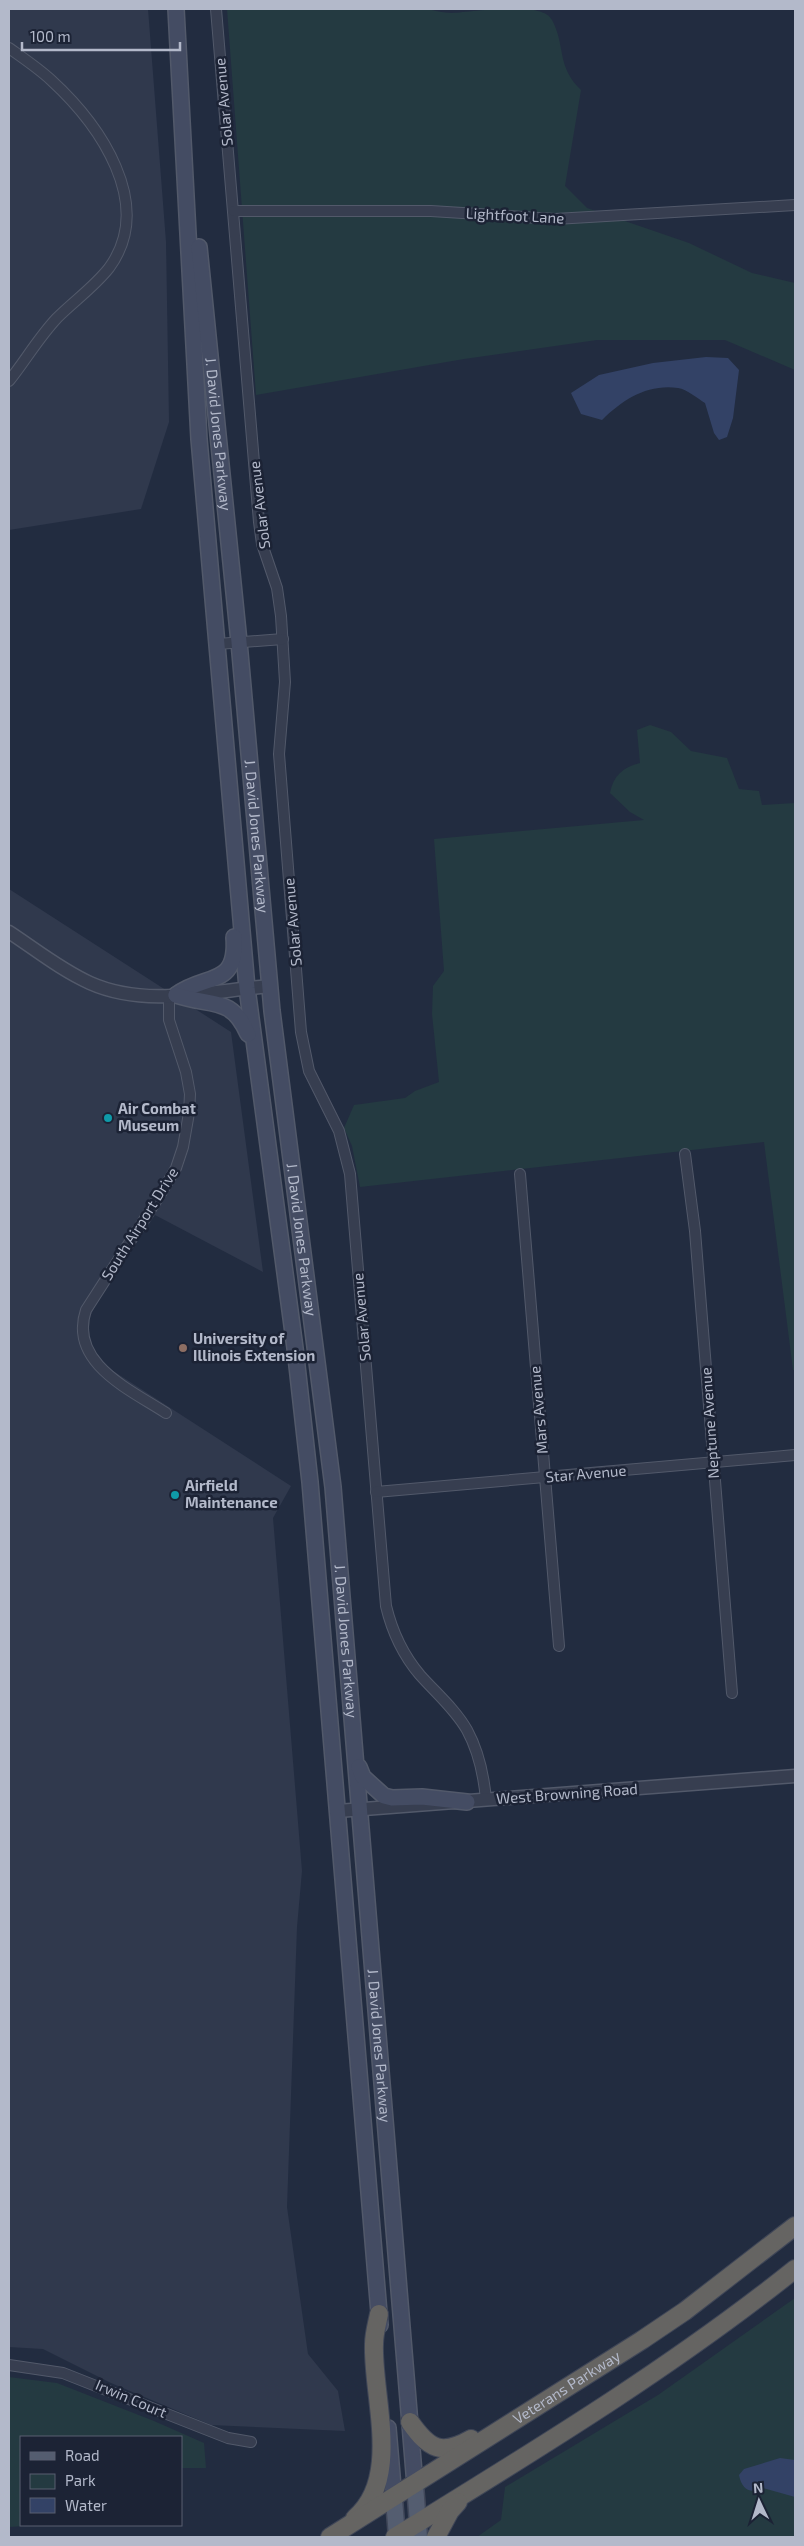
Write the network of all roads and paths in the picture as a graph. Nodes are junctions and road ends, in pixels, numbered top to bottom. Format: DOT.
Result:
graph roads {
  1 [pos="176,9"];
  2 [pos="216,9"];
  3 [pos="9,48"];
  4 [pos="182,91"];
  5 [pos="795,205"];
  6 [pos="234,211"];
  7 [pos="9,381"];
  8 [pos="282,639"];
  9 [pos="239,642"];
  10 [pos="218,644"];
  11 [pos="231,815"];
  12 [pos="9,932"];
  13 [pos="270,986"];
  14 [pos="247,988"];
  15 [pos="173,995"];
  16 [pos="255,1052"];
  17 [pos="684,1154"];
  18 [pos="520,1174"];
  19 [pos="166,1413"];
  20 [pos="795,1455"];
  21 [pos="713,1463"];
  22 [pos="546,1477"];
  23 [pos="376,1492"];
  24 [pos="558,1646"];
  25 [pos="732,1693"];
  26 [pos="356,1758"];
  27 [pos="795,1776"];
  28 [pos="486,1800"];
  29 [pos="468,1802"];
  30 [pos="360,1810"];
  31 [pos="338,1811"];
  32 [pos="795,2226"];
  33 [pos="795,2269"];
  34 [pos="379,2314"];
  35 [pos="9,2364"];
  36 [pos="597,2370"];
  37 [pos="410,2422"];
  38 [pos="251,2442"];
  39 [pos="415,2485"];
  40 [pos="469,2490"];
  41 [pos="394,2499"];
  42 [pos="419,2530"];
  43 [pos="334,2535"];
  44 [pos="397,2537"];
  45 [pos="436,2537"];
  1 -- 4 [label="main road, J. David Jones Parkway"];
  2 -- 6 [label="street, Solar Avenue"];
  3 -- 7 [label="street"];
  4 -- 9 [label="main road, J. David Jones Parkway"];
  4 -- 10 [label="main road, J. David Jones Parkway"];
  5 -- 6 [label="street, Lightfoot Lane"];
  6 -- 8 [label="street, Solar Avenue"];
  8 -- 9 [label="street"];
  8 -- 23 [label="street, Solar Avenue"];
  9 -- 10 [label="street"];
  9 -- 13 [label="main road, J. David Jones Parkway"];
  10 -- 11 [label="main road, J. David Jones Parkway"];
  11 -- 14 [label="main road, J. David Jones Parkway"];
  11 -- 15 [label="main road"];
  12 -- 15 [label="street"];
  13 -- 14 [label="street"];
  13 -- 26 [label="main road, J. David Jones Parkway"];
  14 -- 15 [label="street"];
  14 -- 16 [label="main road, J. David Jones Parkway"];
  15 -- 16 [label="main road"];
  15 -- 19 [label="street, South Airport Drive"];
  16 -- 31 [label="main road, J. David Jones Parkway"];
  17 -- 21 [label="street, Neptune Avenue"];
  18 -- 22 [label="street, Mars Avenue"];
  20 -- 21 [label="street, Star Avenue"];
  21 -- 22 [label="street, Star Avenue"];
  21 -- 25 [label="street, Neptune Avenue"];
  22 -- 23 [label="street, Star Avenue"];
  22 -- 24 [label="street, Mars Avenue"];
  23 -- 28 [label="street, Solar Avenue"];
  26 -- 29 [label="main road"];
  26 -- 30 [label="main road, J. David Jones Parkway"];
  27 -- 28 [label="street, West Browning Road"];
  28 -- 29 [label="street, West Browning Road"];
  29 -- 30 [label="street, West Browning Road"];
  30 -- 31 [label="street, West Browning Road"];
  30 -- 37 [label="main road, J. David Jones Parkway"];
  31 -- 34 [label="main road, J. David Jones Parkway"];
  32 -- 36 [label="highway, Veterans Parkway"];
  33 -- 40 [label="highway"];
  34 -- 41 [label="main road, J. David Jones Parkway"];
  34 -- 43 [label="highway"];
  35 -- 38 [label="street, Irwin Court"];
  36 -- 37 [label="highway"];
  36 -- 39 [label="highway, Veterans Parkway"];
  37 -- 39 [label="main road, J. David Jones Parkway"];
  39 -- 41 [label="highway, Veterans Parkway"];
  39 -- 42 [label="main road, J. David Jones Parkway"];
  40 -- 42 [label="highway"];
  40 -- 45 [label="highway"];
  41 -- 43 [label="highway, Veterans Parkway"];
  41 -- 44 [label="main road, J. David Jones Parkway"];
  42 -- 44 [label="highway"];
}
